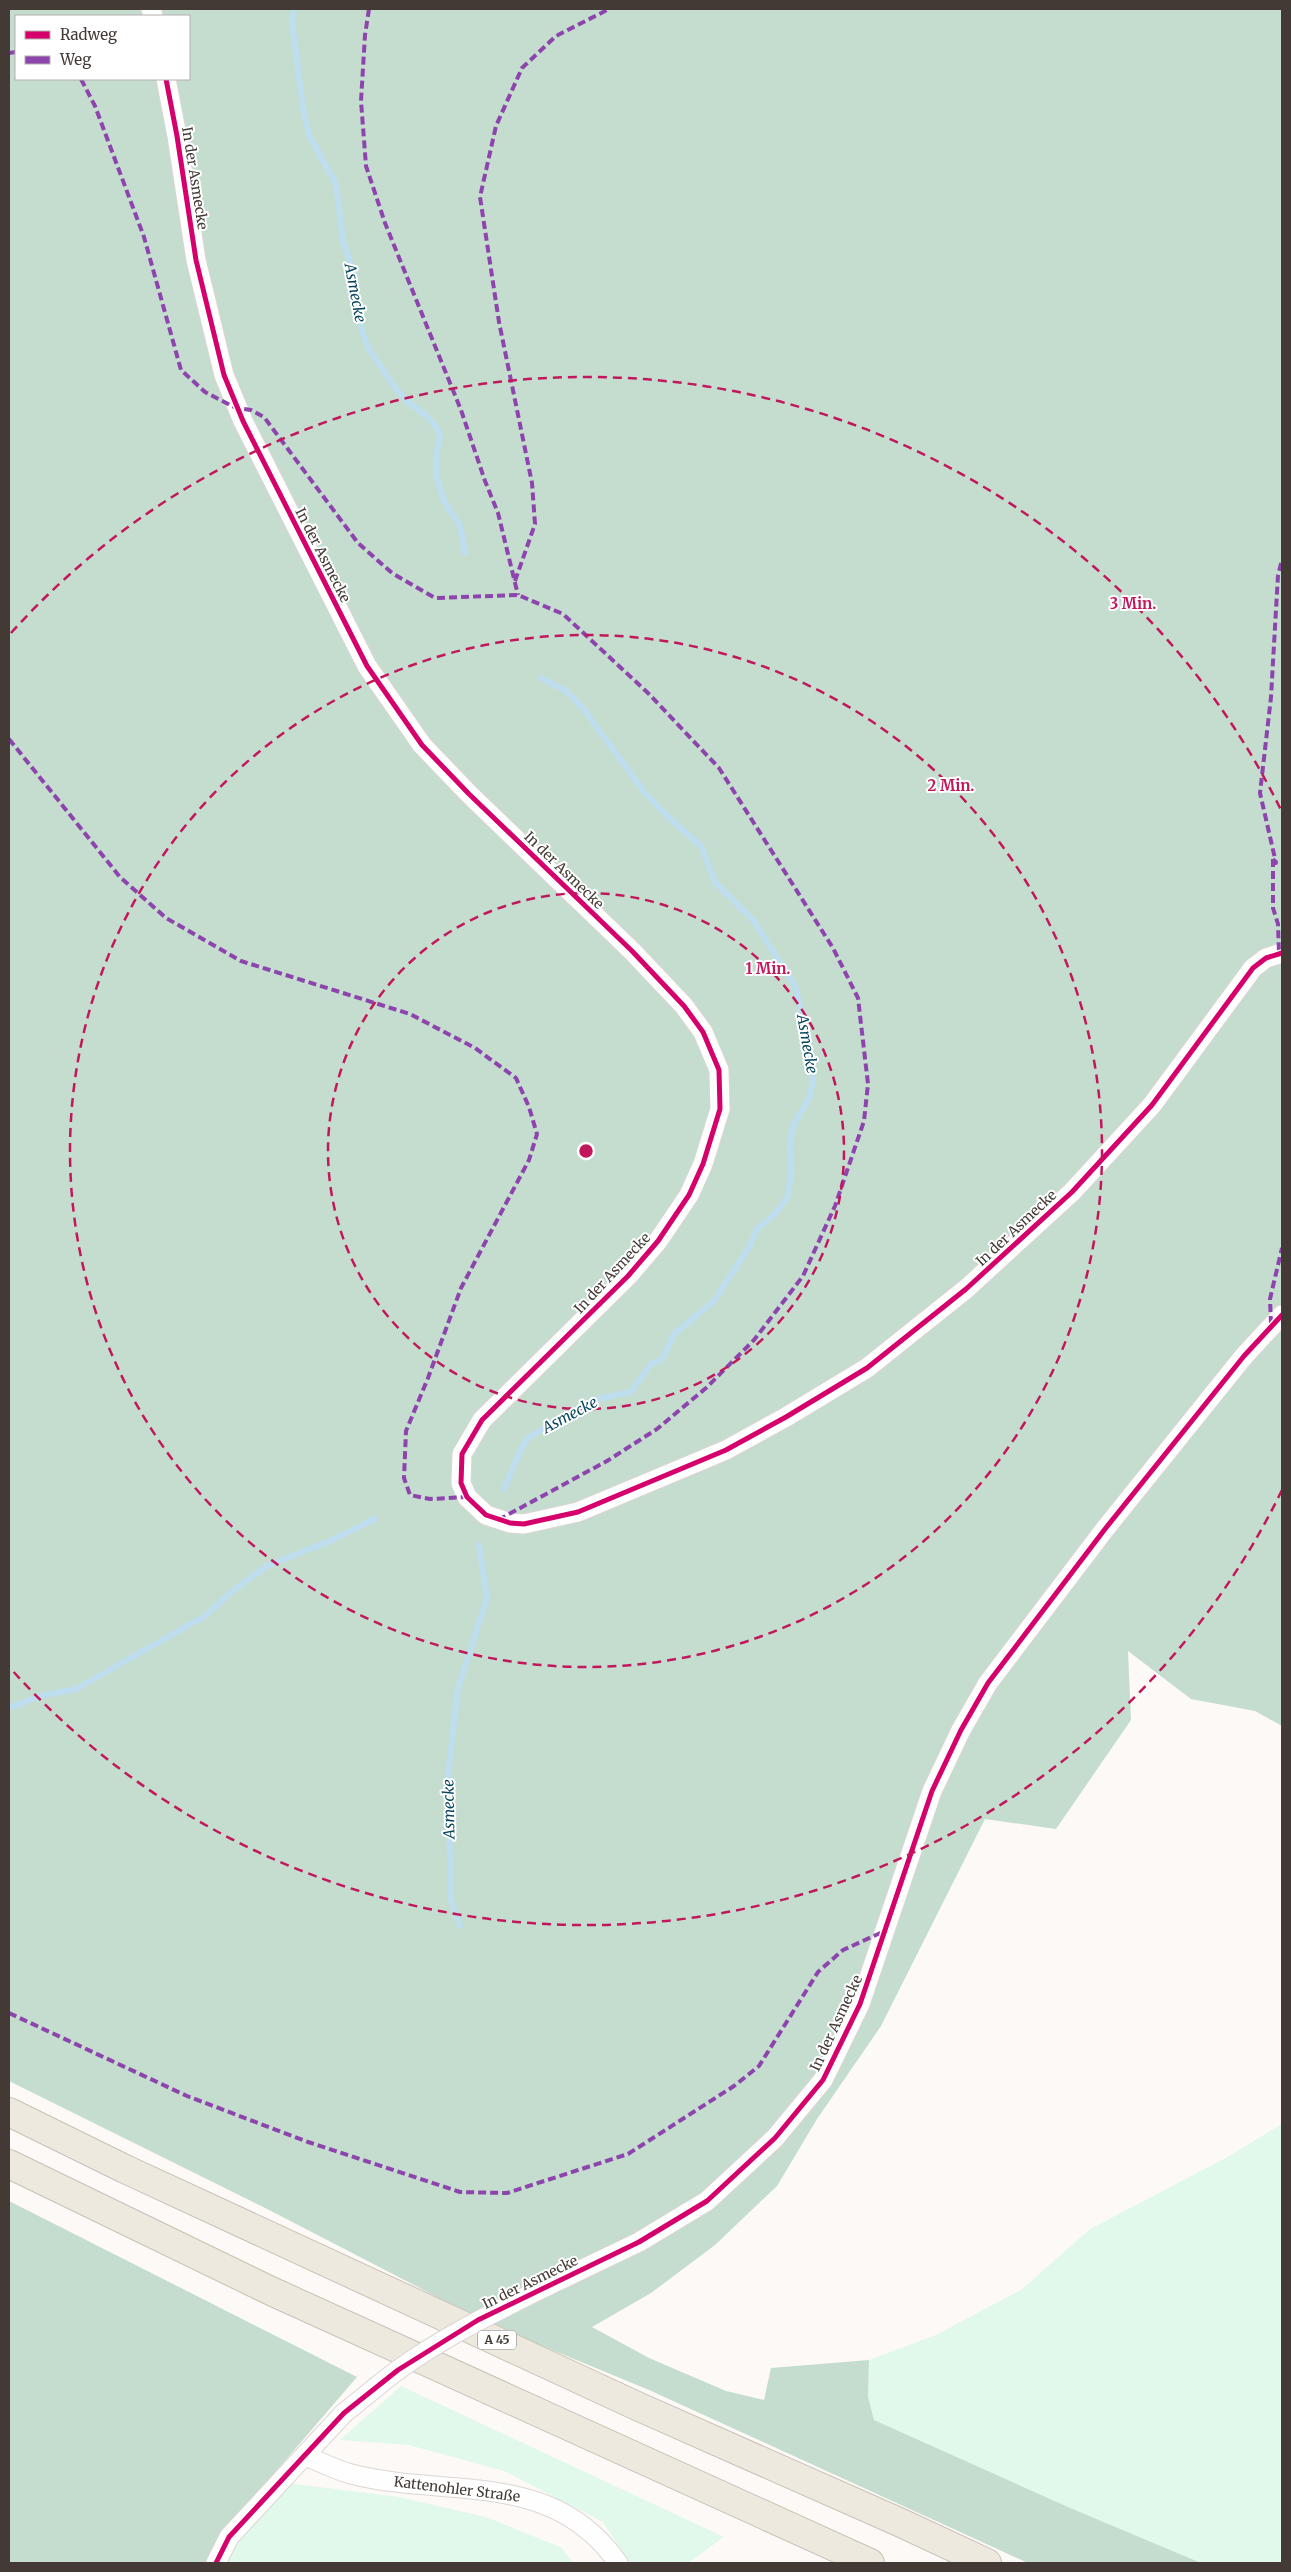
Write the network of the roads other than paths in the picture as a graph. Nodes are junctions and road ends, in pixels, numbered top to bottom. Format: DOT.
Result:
graph roads {
  1 [pos="166,80"];
  2 [pos="1282,953"];
  3 [pos="1282,1315"];
  4 [pos="9,2112"];
  5 [pos="9,2164"];
  6 [pos="306,2456"];
  7 [pos="216,2563"];
  8 [pos="618,2563"];
  9 [pos="870,2563"];
  10 [pos="987,2563"];
  1 -- 2 [label="street, In der Asmecke"];
  3 -- 6 [label="street, In der Asmecke, bridge"];
  4 -- 10 [label="highway, A 45"];
  5 -- 9 [label="highway"];
  6 -- 7 [label="street, In der Asmecke"];
  6 -- 8 [label="street, Kattenohler Straße"];
}
